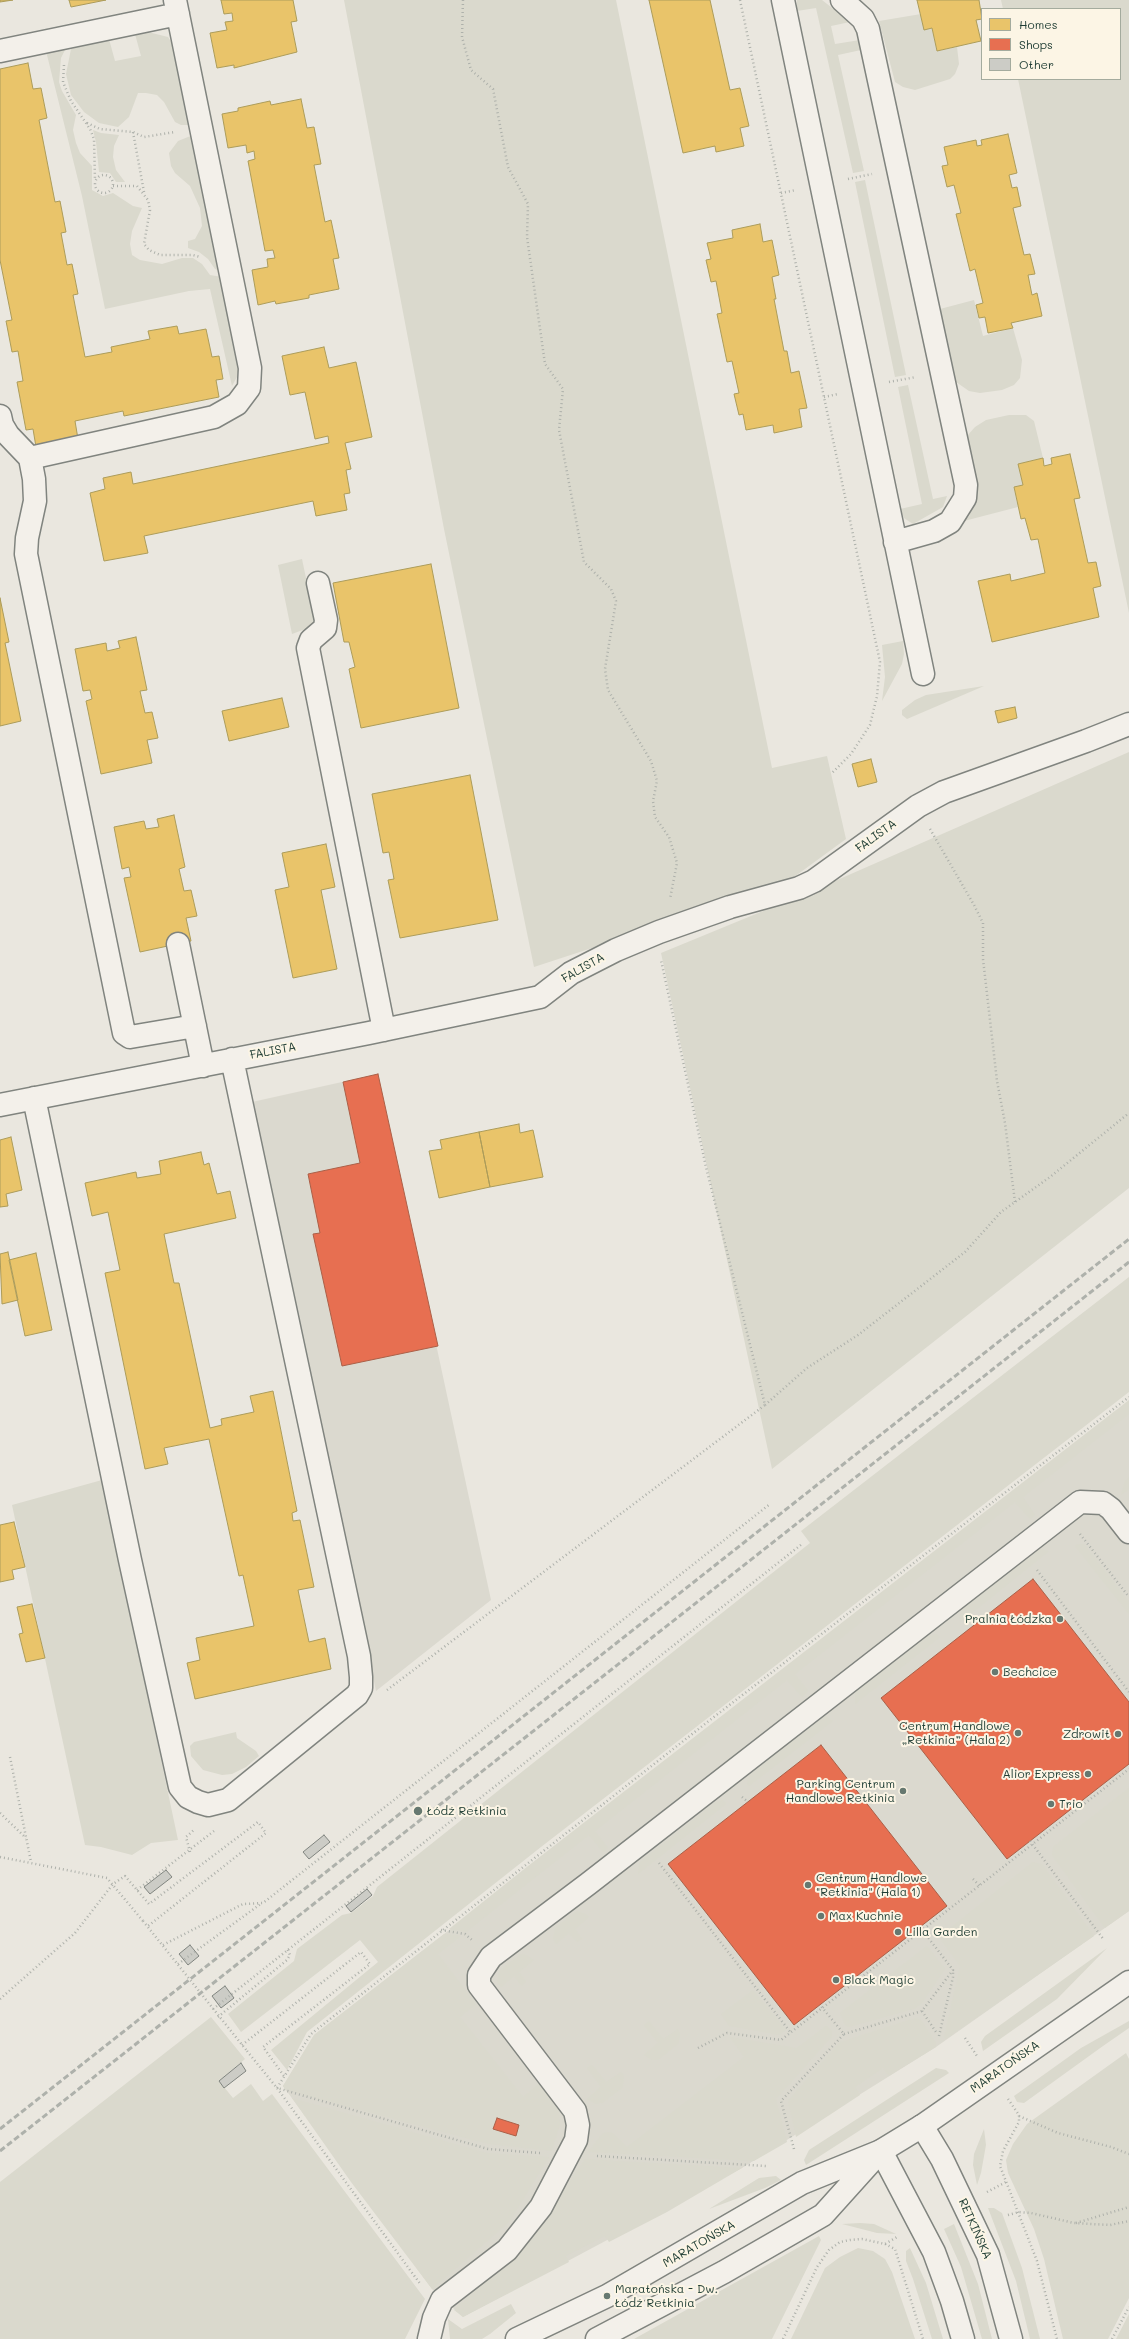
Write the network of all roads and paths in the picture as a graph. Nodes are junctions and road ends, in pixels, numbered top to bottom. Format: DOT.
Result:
graph roads {
  1 [pos="463,0"];
  2 [pos="740,0"];
  3 [pos="783,0"];
  4 [pos="842,0"];
  5 [pos="176,7"];
  6 [pos="71,36"];
  7 [pos="0,51"];
  8 [pos="86,123"];
  9 [pos="201,127"];
  10 [pos="132,132"];
  11 [pos="96,180"];
  12 [pos="113,186"];
  13 [pos="144,192"];
  14 [pos="231,274"];
  15 [pos="0,416"];
  16 [pos="30,458"];
  17 [pos="895,542"];
  18 [pos="318,583"];
  19 [pos="923,674"];
  20 [pos="1129,724"];
  21 [pos="831,774"];
  22 [pos="918,806"];
  23 [pos="659,932"];
  24 [pos="178,944"];
  25 [pos="195,1026"];
  26 [pos="384,1030"];
  27 [pos="232,1059"];
  28 [pos="203,1066"];
  29 [pos="34,1098"];
  30 [pos="0,1105"];
  31 [pos="1129,1113"];
  32 [pos="1015,1202"];
  33 [pos="1129,1397"];
  34 [pos="765,1405"];
  35 [pos="770,1504"];
  36 [pos="1129,1532"];
  37 [pos="1080,1534"];
  38 [pos="802,1544"];
  39 [pos="1036,1568"];
  40 [pos="1129,1597"];
  41 [pos="1129,1692"];
  42 [pos="384,1693"];
  43 [pos="10,1757"];
  44 [pos="1129,1769"];
  45 [pos="743,1798"];
  46 [pos="748,1802"];
  47 [pos="0,1813"];
  48 [pos="217,1829"];
  49 [pos="26,1839"];
  50 [pos="1030,1841"];
  51 [pos="1033,1845"];
  52 [pos="0,1857"];
  53 [pos="31,1862"];
  54 [pos="659,1863"];
  55 [pos="973,1879"];
  56 [pos="113,1884"];
  57 [pos="980,1886"];
  58 [pos="137,1890"];
  59 [pos="263,1903"];
  60 [pos="148,1926"];
  61 [pos="920,1927"];
  62 [pos="441,1930"];
  63 [pos="923,1931"];
  64 [pos="1104,1940"];
  65 [pos="163,1945"];
  66 [pos="287,1948"];
  67 [pos="491,1957"];
  68 [pos="178,1964"];
  69 [pos="953,1970"];
  70 [pos="1129,1982"];
  71 [pos="0,1999"];
  72 [pos="820,2005"];
  73 [pos="213,2009"];
  74 [pos="823,2009"];
  75 [pos="922,2011"];
  76 [pos="218,2017"];
  77 [pos="936,2032"];
  78 [pos="791,2033"];
  79 [pos="844,2034"];
  80 [pos="939,2036"];
  81 [pos="965,2038"];
  82 [pos="242,2045"];
  83 [pos="698,2048"];
  84 [pos="978,2057"];
  85 [pos="284,2076"];
  86 [pos="277,2088"];
  87 [pos="1007,2098"];
  88 [pos="1019,2115"];
  89 [pos="922,2126"];
  90 [pos="794,2149"];
  91 [pos="881,2151"];
  92 [pos="570,2154"];
  93 [pos="1129,2154"];
  94 [pos="766,2166"];
  95 [pos="1006,2182"];
  96 [pos="985,2193"];
  97 [pos="1129,2207"];
  98 [pos="1019,2212"];
  99 [pos="1008,2215"];
  100 [pos="1129,2221"];
  101 [pos="1074,2223"];
  102 [pos="902,2235"];
  103 [pos="885,2244"];
  104 [pos="1129,2307"];
  105 [pos="438,2308"];
  106 [pos="429,2339"];
  107 [pos="517,2339"];
  108 [pos="597,2339"];
  109 [pos="783,2339"];
  110 [pos="923,2339"];
  111 [pos="963,2339"];
  112 [pos="1011,2339"];
  113 [pos="1057,2339"];
  114 [pos="1112,2339"];
  1 -- 23 [label="path"];
  2 -- 21 [label="path"];
  3 -- 17 [label="main road"];
  4 -- 17 [label="main road"];
  5 -- 6 [label="main road"];
  5 -- 9 [label="main road"];
  6 -- 7 [label="main road"];
  6 -- 8 [label="path"];
  8 -- 10 [label="path"];
  8 -- 11 [label="path"];
  9 -- 10 [label="path"];
  9 -- 14 [label="main road"];
  10 -- 13 [label="path"];
  11 -- 12 [label="path"];
  11 -- 12 [label="path"];
  12 -- 13 [label="path"];
  13 -- 14 [label="path"];
  14 -- 16 [label="main road"];
  15 -- 16 [label="main road"];
  16 -- 25 [label="main road"];
  17 -- 19 [label="main road"];
  18 -- 26 [label="main road"];
  20 -- 22 [label="main road, FALISTA"];
  22 -- 23 [label="main road, FALISTA"];
  22 -- 32 [label="path"];
  23 -- 26 [label="main road, FALISTA"];
  23 -- 34 [label="path"];
  24 -- 25 [label="main road"];
  25 -- 28 [label="main road"];
  26 -- 27 [label="main road, FALISTA"];
  27 -- 28 [label="main road, FALISTA"];
  27 -- 29 [label="main road"];
  28 -- 29 [label="main road, FALISTA"];
  29 -- 30 [label="main road, FALISTA"];
  31 -- 32 [label="path"];
  32 -- 34 [label="path"];
  33 -- 62 [label="path"];
  34 -- 42 [label="path"];
  35 -- 59 [label="path"];
  36 -- 67 [label="main road"];
  37 -- 40 [label="path"];
  38 -- 66 [label="path"];
  39 -- 41 [label="path"];
  43 -- 49 [label="path"];
  44 -- 51 [label="path"];
  45 -- 46 [label="path"];
  47 -- 49 [label="path"];
  48 -- 58 [label="path"];
  49 -- 53 [label="path"];
  50 -- 51 [label="path"];
  51 -- 57 [label="path"];
  51 -- 64 [label="path"];
  52 -- 53 [label="path"];
  53 -- 56 [label="path"];
  54 -- 78 [label="path"];
  55 -- 57 [label="path"];
  56 -- 58 [label="path"];
  56 -- 60 [label="path, bridge"];
  56 -- 71 [label="path"];
  57 -- 63 [label="path"];
  58 -- 60 [label="path"];
  59 -- 65 [label="path"];
  59 -- 68 [label="path"];
  60 -- 65 [label="path, bridge"];
  61 -- 63 [label="path"];
  62 -- 67 [label="path"];
  62 -- 85 [label="path"];
  63 -- 69 [label="path"];
  63 -- 74 [label="path"];
  65 -- 68 [label="path, bridge"];
  66 -- 73 [label="path"];
  66 -- 76 [label="path"];
  67 -- 92 [label="main road"];
  68 -- 73 [label="path, bridge"];
  69 -- 75 [label="path"];
  69 -- 80 [label="path"];
  70 -- 89 [label="main road, MARATOŃSKA"];
  72 -- 74 [label="path"];
  73 -- 76 [label="path, bridge"];
  74 -- 78 [label="path"];
  74 -- 79 [label="path"];
  75 -- 77 [label="path"];
  75 -- 79 [label="path"];
  76 -- 82 [label="path, bridge"];
  78 -- 83 [label="path"];
  79 -- 90 [label="path"];
  81 -- 84 [label="path"];
  82 -- 85 [label="path"];
  82 -- 86 [label="path, bridge"];
  85 -- 86 [label="path"];
  86 -- 92 [label="path"];
  86 -- 105 [label="path"];
  87 -- 88 [label="path"];
  88 -- 93 [label="path"];
  88 -- 95 [label="path"];
  89 -- 91 [label="main road, MARATOŃSKA"];
  89 -- 112 [label="main road, RETKIŃSKA"];
  91 -- 107 [label="main road, MARATOŃSKA"];
  91 -- 108 [label="main road, MARATOŃSKA"];
  91 -- 111 [label="main road"];
  92 -- 94 [label="path"];
  92 -- 105 [label="main road"];
  95 -- 96 [label="path"];
  95 -- 98 [label="path"];
  97 -- 101 [label="path"];
  98 -- 99 [label="path"];
  98 -- 101 [label="path"];
  98 -- 113 [label="path"];
  100 -- 101 [label="path"];
  102 -- 103 [label="path"];
  103 -- 109 [label="path"];
  103 -- 110 [label="path"];
  104 -- 114 [label="path"];
  105 -- 106 [label="main road"];
}
